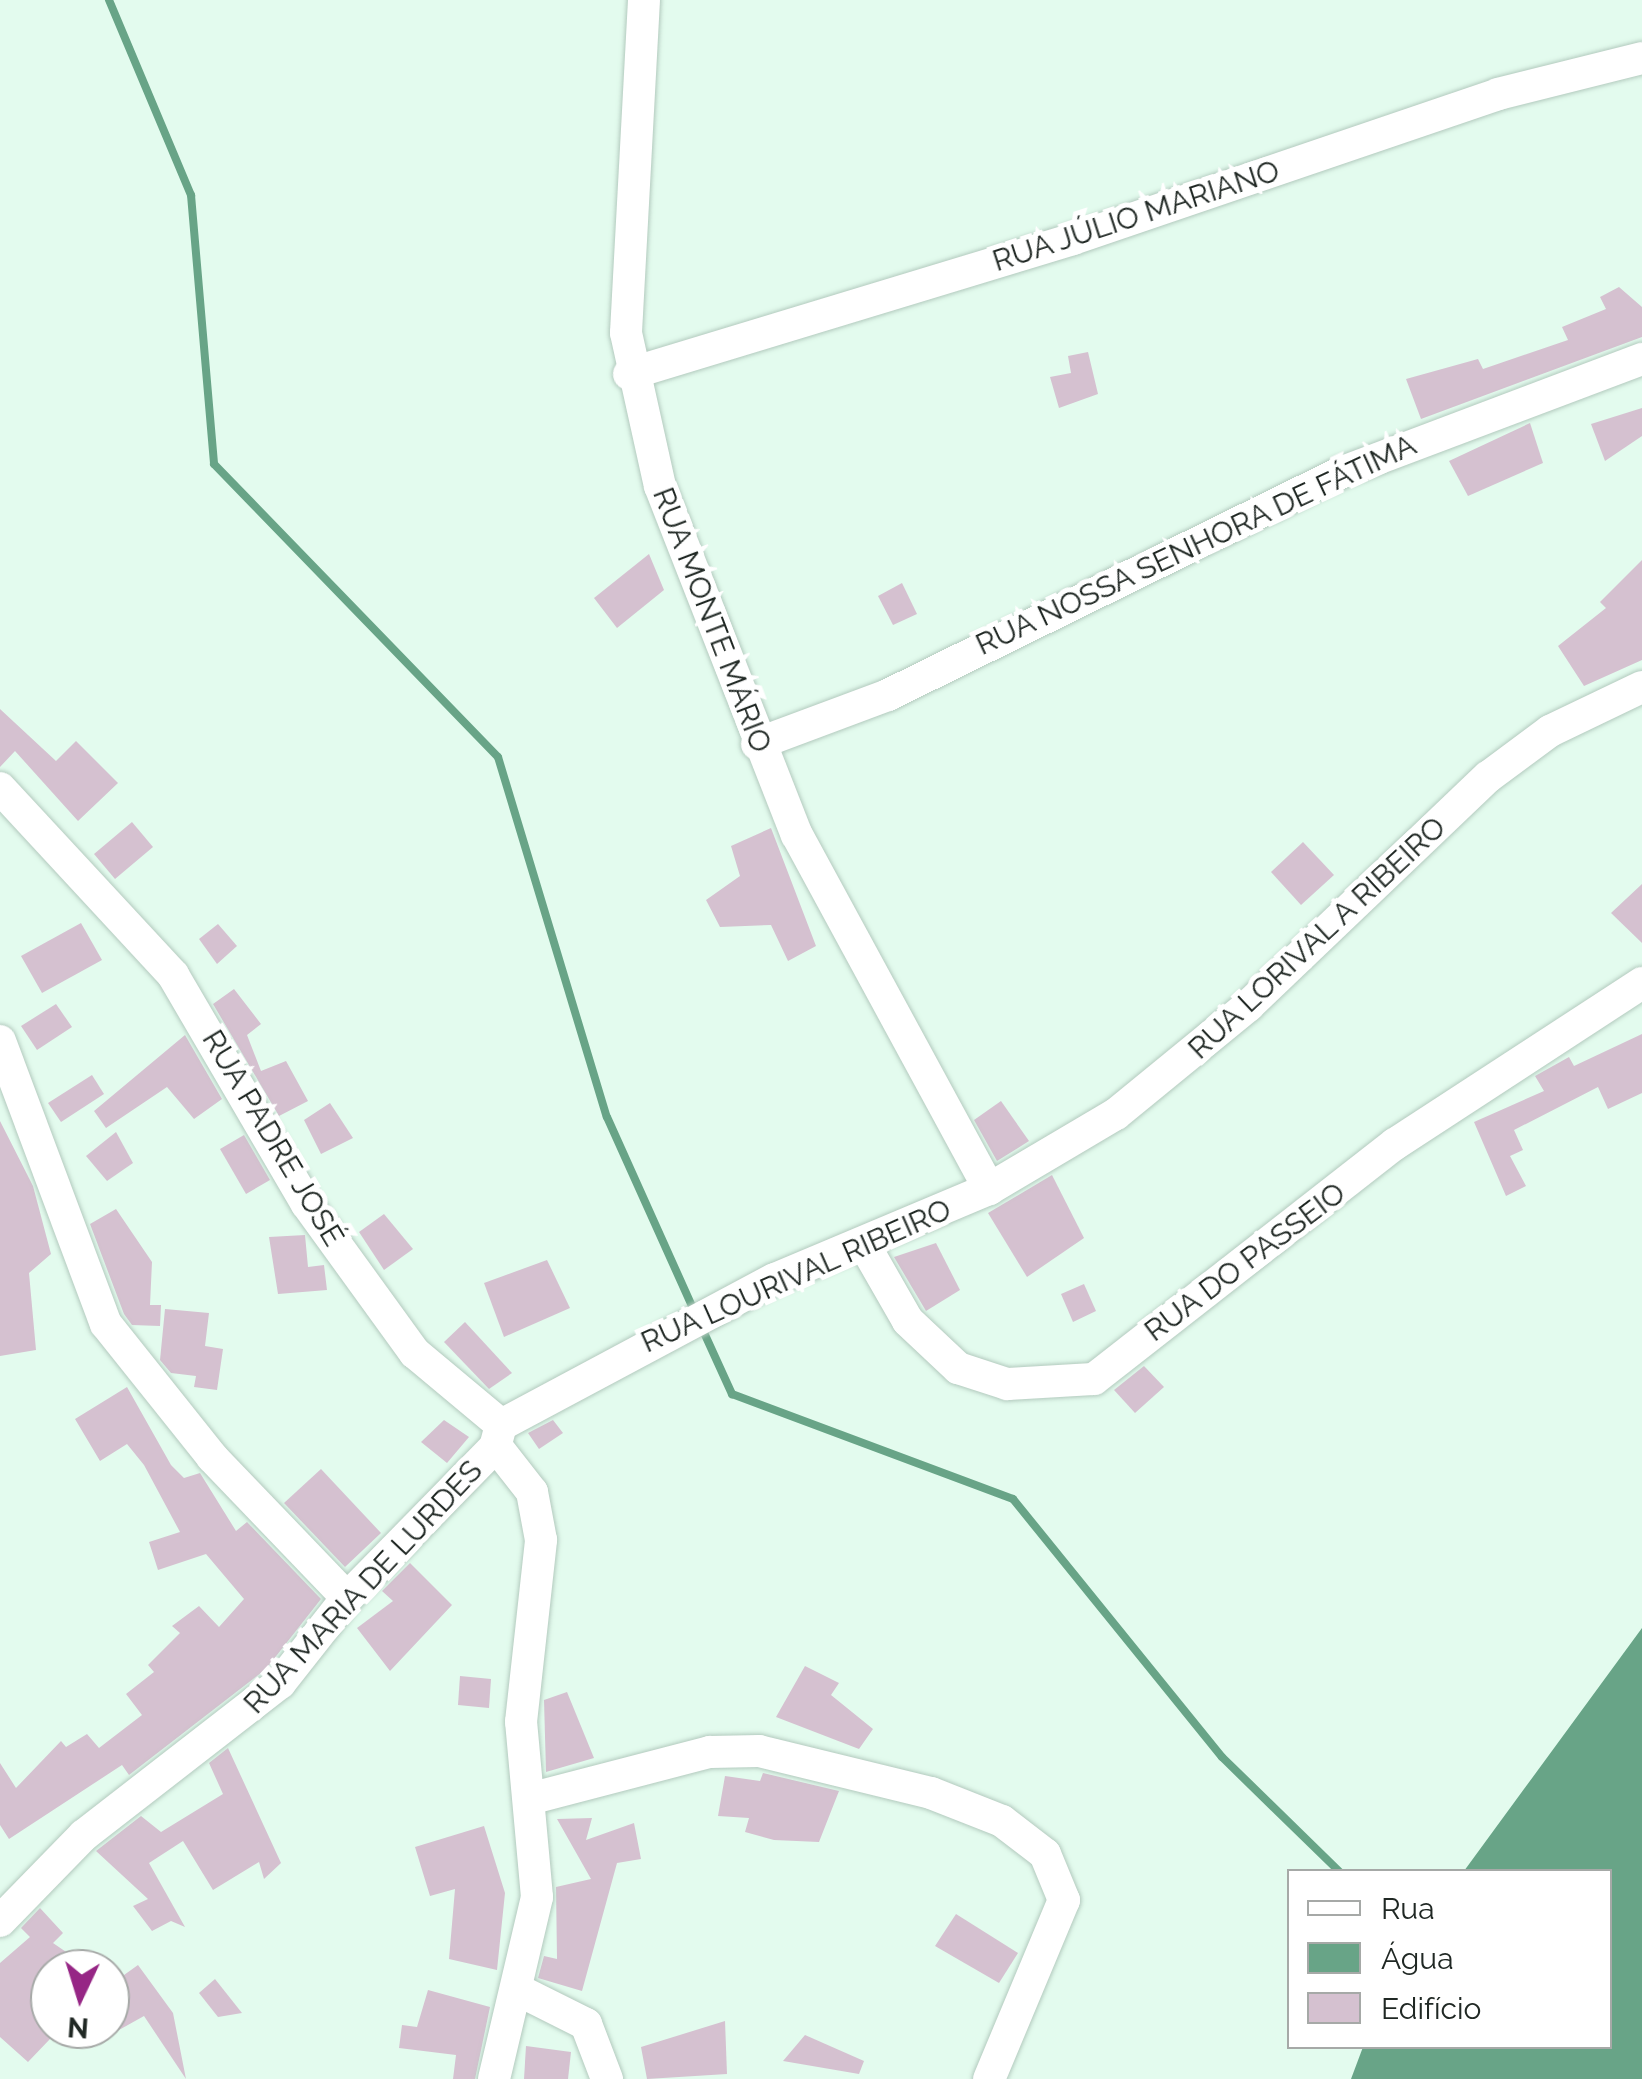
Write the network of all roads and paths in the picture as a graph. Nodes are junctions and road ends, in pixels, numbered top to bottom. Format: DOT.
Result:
graph roads {
  1 [pos="644,0"];
  2 [pos="1642,58"];
  3 [pos="1642,359"];
  4 [pos="629,374"];
  5 [pos="1642,686"];
  6 [pos="757,744"];
  7 [pos="0,788"];
  8 [pos="1642,983"];
  9 [pos="0,1040"];
  10 [pos="989,1188"];
  11 [pos="865,1246"];
  12 [pos="498,1435"];
  13 [pos="346,1598"];
  14 [pos="529,1799"];
  15 [pos="0,1921"];
  16 [pos="520,1991"];
  17 [pos="494,2079"];
  18 [pos="607,2079"];
  19 [pos="989,2079"];
  1 -- 4 [label="street, RUA MONTE MÁRIO"];
  2 -- 4 [label="street, RUA JÚLIO MARIANO"];
  3 -- 6 [label="street, RUA NOSSA SENHORA DE FÁTIMA"];
  4 -- 6 [label="street, RUA MONTE MÁRIO"];
  5 -- 10 [label="street, RUA LORIVAL A RIBEIRO"];
  6 -- 10 [label="street, RUA MONTE MÁRIO"];
  7 -- 12 [label="street, RUA PADRE JOSÉ"];
  8 -- 11 [label="street, RUA DO PASSEIO"];
  9 -- 13 [label="street"];
  10 -- 11 [label="street, RUA LOURIVAL RIBEIRO"];
  11 -- 12 [label="street, RUA LOURIVAL RIBEIRO"];
  12 -- 13 [label="street, RUA MARIA DE LURDES"];
  12 -- 14 [label="street, RUA PADRE JOSÉ"];
  13 -- 15 [label="street, RUA MARIA DE LURDES"];
  14 -- 16 [label="street, RUA PADRE JOSÉ"];
  14 -- 19 [label="street"];
  16 -- 17 [label="street, RUA PADRE JOSÉ"];
  16 -- 18 [label="street"];
}
